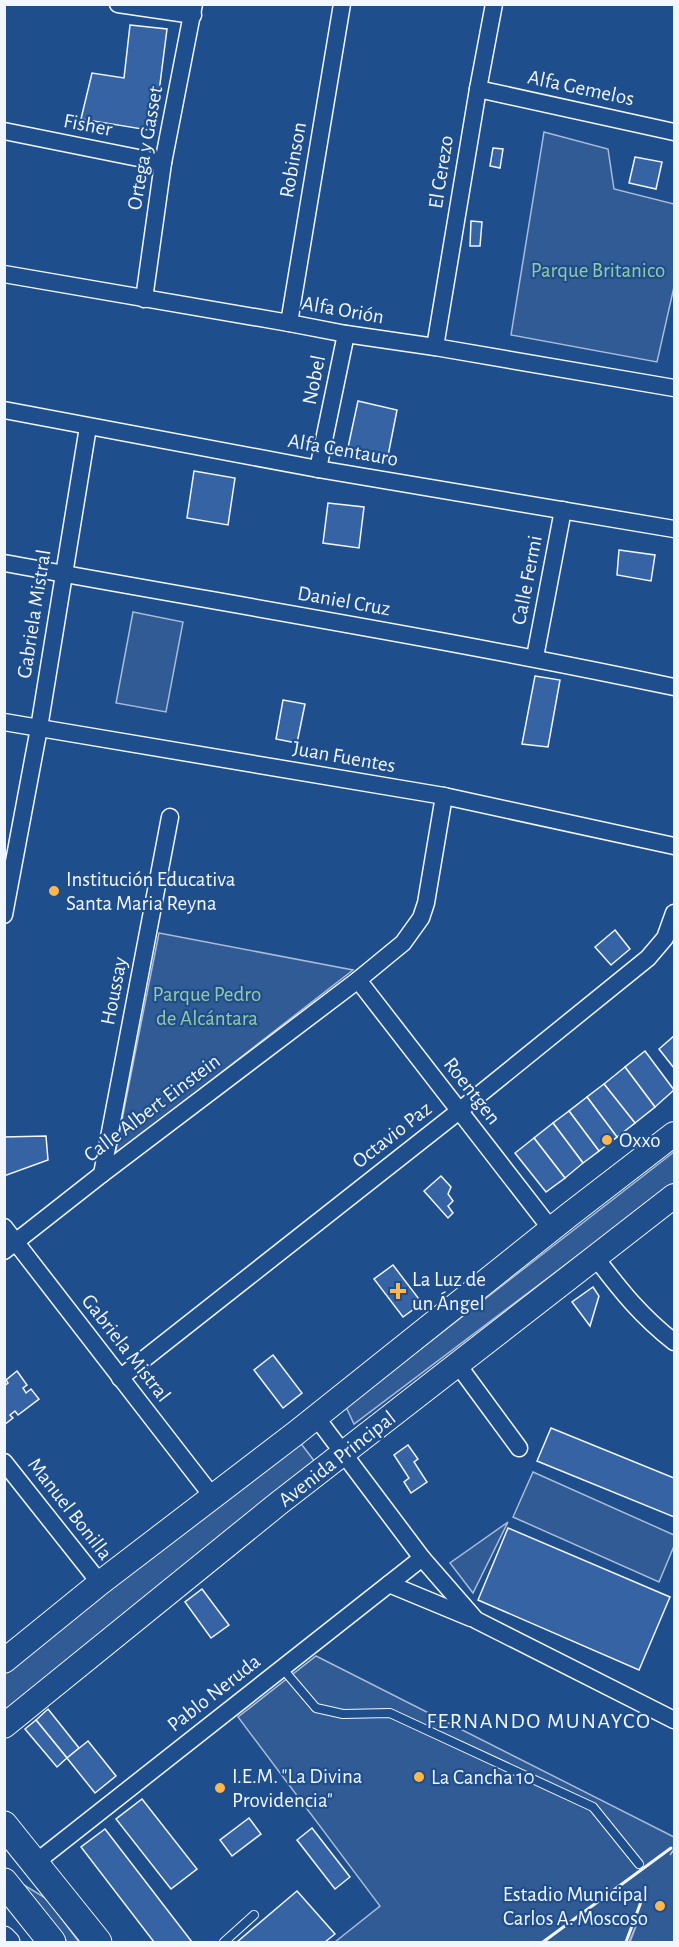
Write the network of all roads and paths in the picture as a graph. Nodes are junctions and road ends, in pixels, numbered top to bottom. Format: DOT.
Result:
graph roads {
  1 [pos="118,4"];
  2 [pos="342,4"];
  3 [pos="494,4"];
  4 [pos="194,10"];
  5 [pos="478,88"];
  6 [pos="4,131"];
  7 [pos="675,132"];
  8 [pos="163,163"];
  9 [pos="4,274"];
  10 [pos="144,299"];
  11 [pos="289,323"];
  12 [pos="346,334"];
  13 [pos="435,347"];
  14 [pos="675,388"];
  15 [pos="4,411"];
  16 [pos="88,427"];
  17 [pos="318,470"];
  18 [pos="563,510"];
  19 [pos="675,529"];
  20 [pos="4,563"];
  21 [pos="63,574"];
  22 [pos="535,657"];
  23 [pos="675,687"];
  24 [pos="4,722"];
  25 [pos="39,728"];
  26 [pos="444,796"];
  27 [pos="170,817"];
  28 [pos="675,846"];
  29 [pos="675,913"];
  30 [pos="4,915"];
  31 [pos="358,980"];
  32 [pos="459,1112"];
  33 [pos="675,1134"];
  34 [pos="102,1174"];
  35 [pos="675,1197"];
  36 [pos="4,1227"];
  37 [pos="551,1229"];
  38 [pos="10,1247"];
  39 [pos="596,1258"];
  40 [pos="675,1342"];
  41 [pos="458,1365"];
  42 [pos="120,1378"];
  43 [pos="316,1417"];
  44 [pos="519,1448"];
  45 [pos="345,1453"];
  46 [pos="4,1462"];
  47 [pos="213,1497"];
  48 [pos="422,1558"];
  49 [pos="100,1583"];
  50 [pos="389,1584"];
  51 [pos="476,1620"];
  52 [pos="6,1656"];
  53 [pos="282,1668"];
  54 [pos="675,1720"];
  55 [pos="4,1726"];
  56 [pos="4,1825"];
  57 [pos="34,1863"];
  58 [pos="639,1864"];
  59 [pos="4,1882"];
  60 [pos="254,1915"];
  61 [pos="4,1937"];
  62 [pos="9,1942"];
  63 [pos="52,1942"];
  64 [pos="98,1942"];
  65 [pos="224,1942"];
  1 -- 4 [label="street"];
  2 -- 11 [label="street, Robinson"];
  3 -- 5 [label="street, El Cerezo"];
  4 -- 8 [label="street, Ortega y Gasset"];
  5 -- 7 [label="street, Alfa Gemelos"];
  5 -- 13 [label="street, El Cerezo"];
  6 -- 8 [label="street, Fisher"];
  8 -- 10 [label="street, Ortega y Gasset"];
  9 -- 10 [label="street, Alfa Orión"];
  10 -- 11 [label="street, Alfa Orión"];
  11 -- 12 [label="street, Alfa Orión"];
  12 -- 13 [label="street, Alfa Orión"];
  12 -- 17 [label="street, Nobel"];
  13 -- 14 [label="street, Alfa Orión"];
  15 -- 16 [label="street, Alfa Centauro"];
  16 -- 17 [label="street, Alfa Centauro"];
  16 -- 21 [label="street, Gabriela Mistral"];
  17 -- 18 [label="street, Alfa Centauro"];
  18 -- 19 [label="street, Alfa Centauro"];
  18 -- 22 [label="street, Calle Fermi"];
  20 -- 21 [label="street, Daniel Cruz"];
  21 -- 22 [label="street, Daniel Cruz"];
  21 -- 25 [label="street, Gabriela Mistral"];
  22 -- 23 [label="street, Daniel Cruz"];
  24 -- 25 [label="street, Juan Fuentes"];
  25 -- 26 [label="street, Juan Fuentes"];
  25 -- 30 [label="street, Gabriela Mistral"];
  26 -- 28 [label="street, Juan Fuentes"];
  26 -- 31 [label="street, Calle Albert Einstein"];
  27 -- 34 [label="street, Houssay"];
  29 -- 32 [label="street, Octavio Paz"];
  31 -- 32 [label="street, Roentgen"];
  31 -- 34 [label="street, Calle Albert Einstein"];
  32 -- 37 [label="street, Roentgen"];
  32 -- 42 [label="street, Octavio Paz"];
  33 -- 37 [label="main road"];
  34 -- 38 [label="street, Calle Albert Einstein"];
  35 -- 39 [label="main road, Avenida Principal"];
  36 -- 38 [label="street, Gabriela Mistral"];
  37 -- 43 [label="main road"];
  38 -- 42 [label="street, Gabriela Mistral"];
  39 -- 40 [label="street"];
  39 -- 41 [label="main road, Avenida Principal"];
  41 -- 44 [label="street"];
  41 -- 45 [label="main road, Avenida Principal"];
  42 -- 47 [label="street, Gabriela Mistral"];
  43 -- 45 [label="street"];
  43 -- 47 [label="main road"];
  45 -- 48 [label="street"];
  45 -- 55 [label="main road, Avenida Principal"];
  46 -- 49 [label="street, Manuel Bonilla"];
  47 -- 49 [label="main road"];
  48 -- 50 [label="street, Pablo Neruda"];
  48 -- 51 [label="street"];
  49 -- 52 [label="main road"];
  50 -- 51 [label="street"];
  50 -- 53 [label="street, Pablo Neruda"];
  51 -- 54 [label="street"];
  53 -- 57 [label="street, Pablo Neruda"];
  53 -- 58 [label="lane"];
  56 -- 57 [label="main road"];
  57 -- 64 [label="main road"];
  59 -- 63 [label="main road"];
  60 -- 65 [label="lane"];
  61 -- 62 [label="street"];
}
